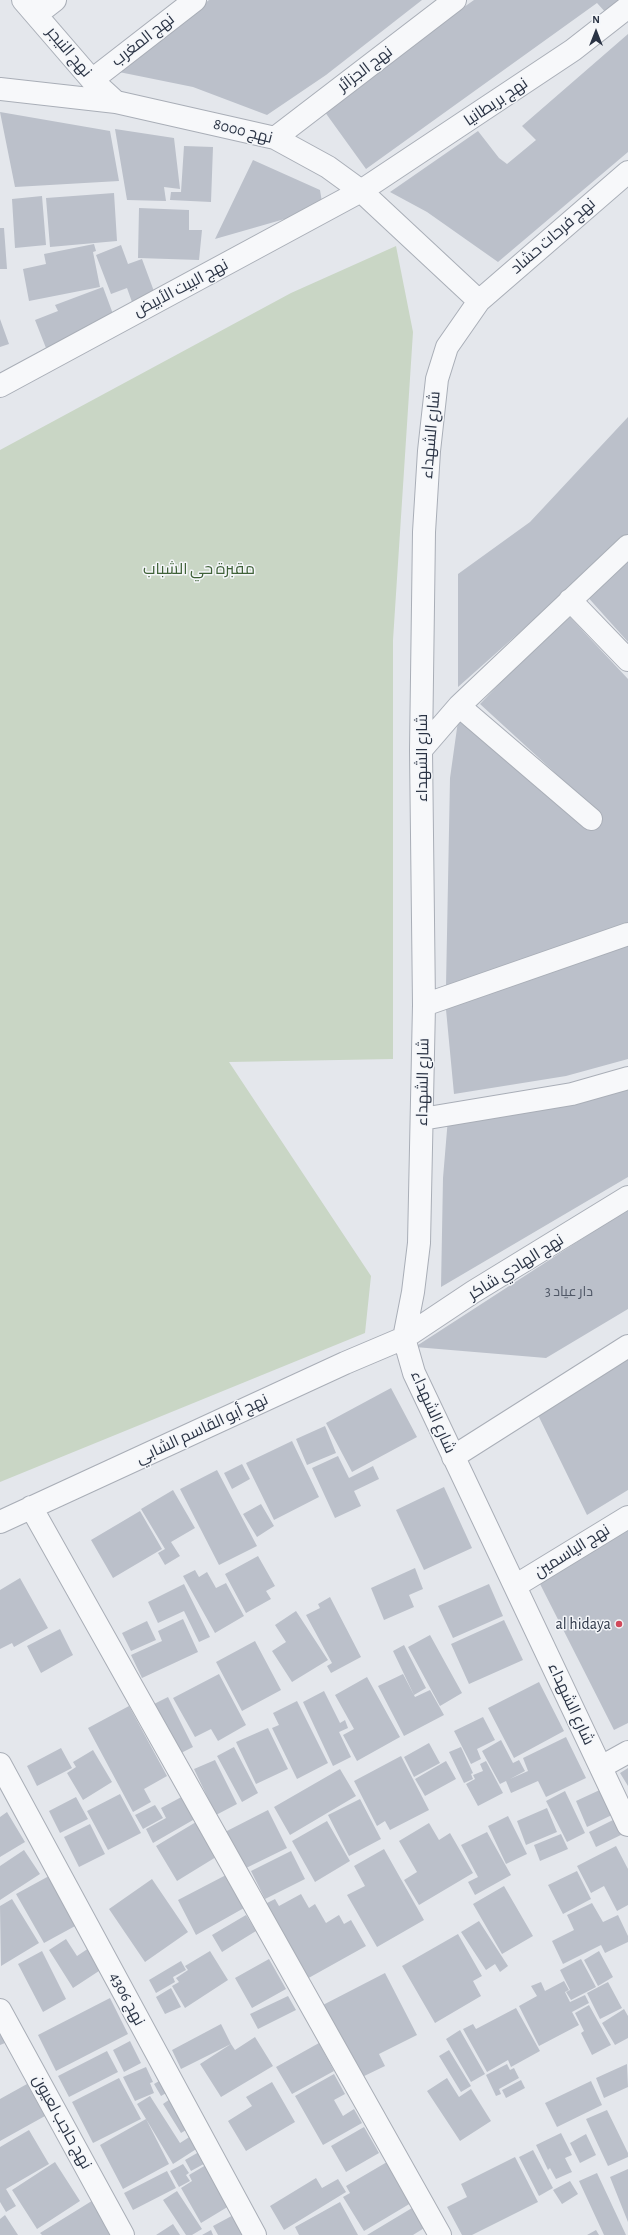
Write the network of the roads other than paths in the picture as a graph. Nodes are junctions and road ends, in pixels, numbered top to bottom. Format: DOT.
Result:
graph roads {
  1 [pos="55,0"];
  2 [pos="195,0"];
  3 [pos="455,0"];
  4 [pos="30,7"];
  5 [pos="628,8"];
  6 [pos="92,80"];
  7 [pos="0,89"];
  8 [pos="116,102"];
  9 [pos="275,138"];
  10 [pos="628,172"];
  11 [pos="362,191"];
  12 [pos="479,301"];
  13 [pos="0,386"];
  14 [pos="628,546"];
  15 [pos="570,600"];
  16 [pos="628,660"];
  17 [pos="459,706"];
  18 [pos="421,750"];
  19 [pos="591,819"];
  20 [pos="628,934"];
  21 [pos="424,1005"];
  22 [pos="628,1078"];
  23 [pos="422,1119"];
  24 [pos="628,1198"];
  25 [pos="404,1338"];
  26 [pos="628,1346"];
  27 [pos="453,1457"];
  28 [pos="31,1507"];
  29 [pos="628,1516"];
  30 [pos="0,1522"];
  31 [pos="515,1586"];
  32 [pos="628,1752"];
  33 [pos="0,1764"];
  34 [pos="601,1767"];
  35 [pos="628,1825"];
  36 [pos="0,2010"];
  37 [pos="123,2235"];
  38 [pos="255,2235"];
  39 [pos="440,2235"];
  1 -- 4 [label="street"];
  2 -- 6 [label="street, نهج المغرب"];
  3 -- 9 [label="street, نهج الجزائر"];
  4 -- 6 [label="street, نهج النيجر"];
  5 -- 11 [label="street, نهج بريطانيا"];
  6 -- 8 [label="street, نهج النيجر"];
  7 -- 8 [label="street, نهج 8000"];
  8 -- 9 [label="street, نهج 8000"];
  9 -- 11 [label="street, نهج 8000"];
  10 -- 12 [label="street, نهج فرحات حشاد"];
  11 -- 12 [label="street, نهج 8000"];
  11 -- 13 [label="street, نهج البيت الأبيض"];
  12 -- 18 [label="street, شارع الشهداء"];
  14 -- 15 [label="street"];
  15 -- 16 [label="street"];
  15 -- 17 [label="street"];
  17 -- 18 [label="street"];
  17 -- 19 [label="street"];
  18 -- 21 [label="street, شارع الشهداء"];
  20 -- 21 [label="street"];
  21 -- 23 [label="street, شارع الشهداء"];
  22 -- 23 [label="street"];
  23 -- 25 [label="street, شارع الشهداء"];
  24 -- 25 [label="street, نهج الهادي شاكر"];
  25 -- 27 [label="street, شارع الشهداء"];
  25 -- 28 [label="street, نهج أبو القاسم الشابي"];
  26 -- 27 [label="street"];
  27 -- 31 [label="street, شارع الشهداء"];
  28 -- 30 [label="street, نهج أبو القاسم الشابي"];
  28 -- 39 [label="street"];
  29 -- 31 [label="street, نهج الياسمين"];
  31 -- 34 [label="street, شارع الشهداء"];
  32 -- 34 [label="street"];
  33 -- 38 [label="street, نهج 4306"];
  34 -- 35 [label="street, شارع الشهداء"];
  36 -- 37 [label="street, نهج حاجب لعيون"];
}
